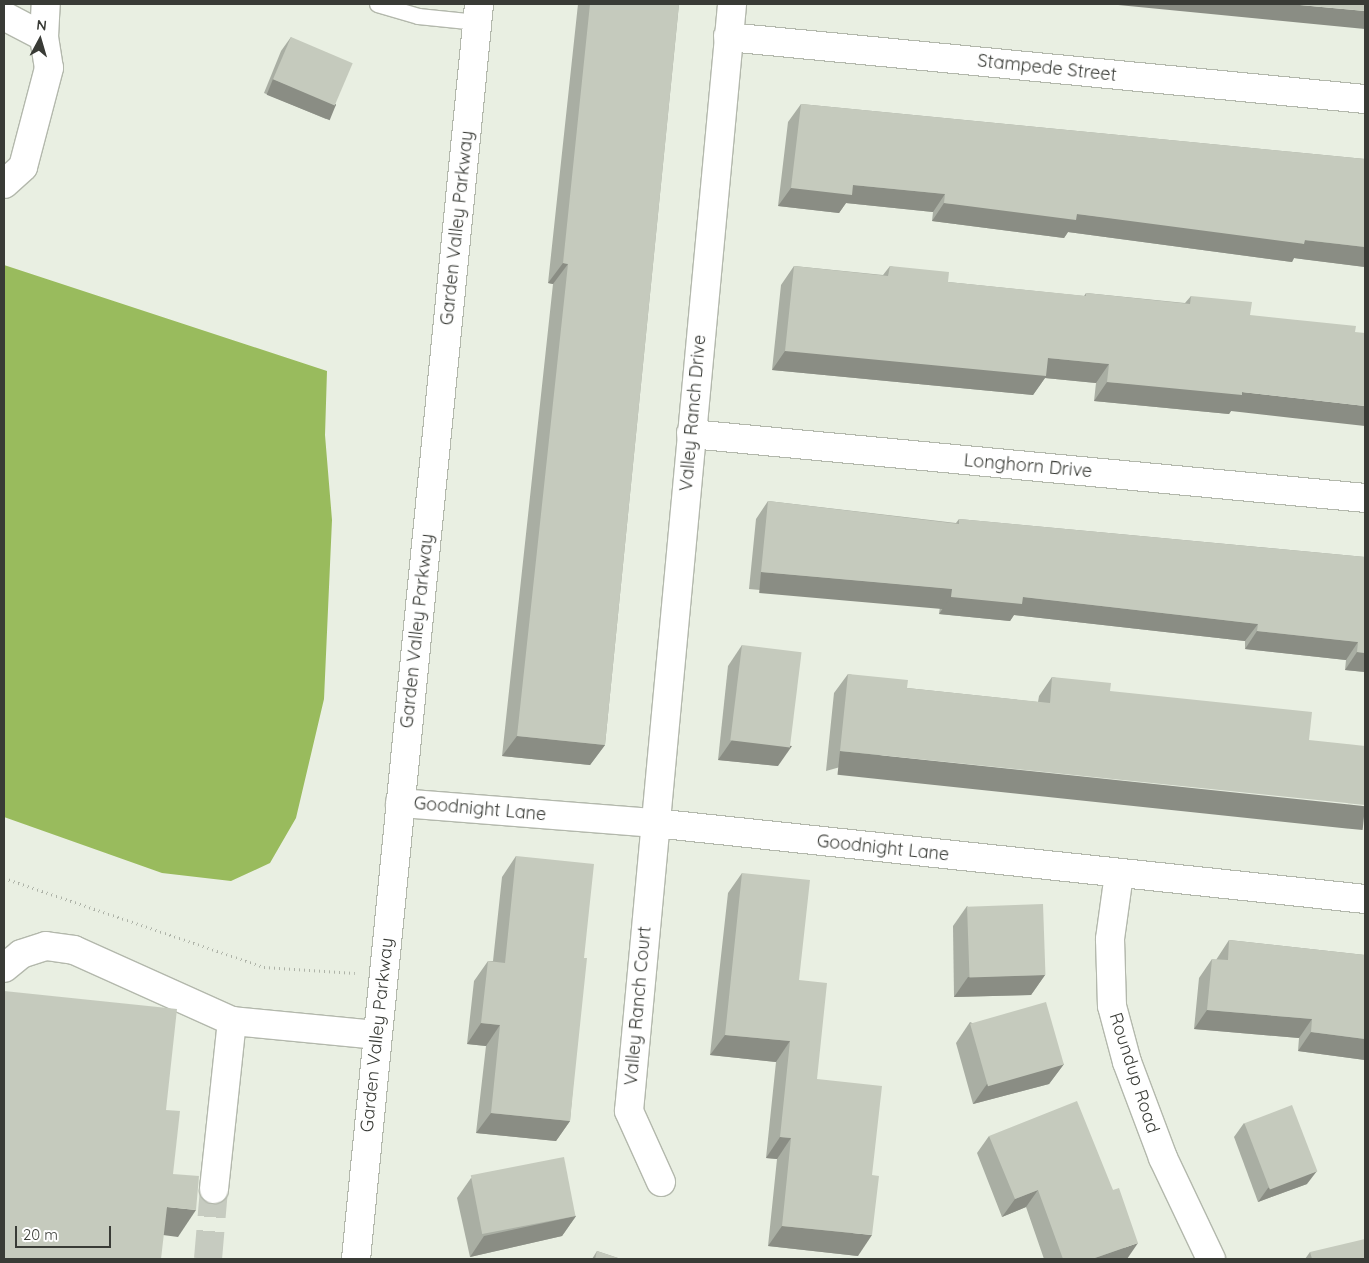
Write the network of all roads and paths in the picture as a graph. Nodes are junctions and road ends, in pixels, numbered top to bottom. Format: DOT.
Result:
graph roads {
  1 [pos="46,4"];
  2 [pos="377,4"];
  3 [pos="732,4"];
  4 [pos="478,13"];
  5 [pos="4,16"];
  6 [pos="44,37"];
  7 [pos="728,37"];
  8 [pos="1365,99"];
  9 [pos="4,184"];
  10 [pos="691,434"];
  11 [pos="1365,498"];
  12 [pos="400,803"];
  13 [pos="654,823"];
  14 [pos="1119,874"];
  15 [pos="4,878"];
  16 [pos="1365,899"];
  17 [pos="4,968"];
  18 [pos="383,976"];
  19 [pos="232,1020"];
  20 [pos="377,1035"];
  21 [pos="661,1182"];
  22 [pos="214,1189"];
  23 [pos="356,1259"];
  24 [pos="1211,1259"];
  1 -- 6 [label="street"];
  2 -- 4 [label="lane"];
  3 -- 7 [label="street, Valley Ranch Drive"];
  4 -- 12 [label="street, Garden Valley Parkway"];
  5 -- 6 [label="street"];
  6 -- 9 [label="street"];
  7 -- 8 [label="street, Stampede Street"];
  7 -- 10 [label="street, Valley Ranch Drive"];
  10 -- 11 [label="street, Longhorn Drive"];
  10 -- 13 [label="street, Valley Ranch Drive"];
  12 -- 13 [label="street, Goodnight Lane"];
  12 -- 18 [label="street, Garden Valley Parkway"];
  13 -- 14 [label="street, Goodnight Lane"];
  13 -- 21 [label="street, Valley Ranch Court"];
  14 -- 16 [label="street, Goodnight Lane"];
  14 -- 24 [label="street, Roundup Road"];
  15 -- 18 [label="path"];
  17 -- 19 [label="street"];
  18 -- 20 [label="street, Garden Valley Parkway"];
  19 -- 20 [label="street"];
  19 -- 22 [label="street"];
  20 -- 23 [label="street, Garden Valley Parkway"];
}
